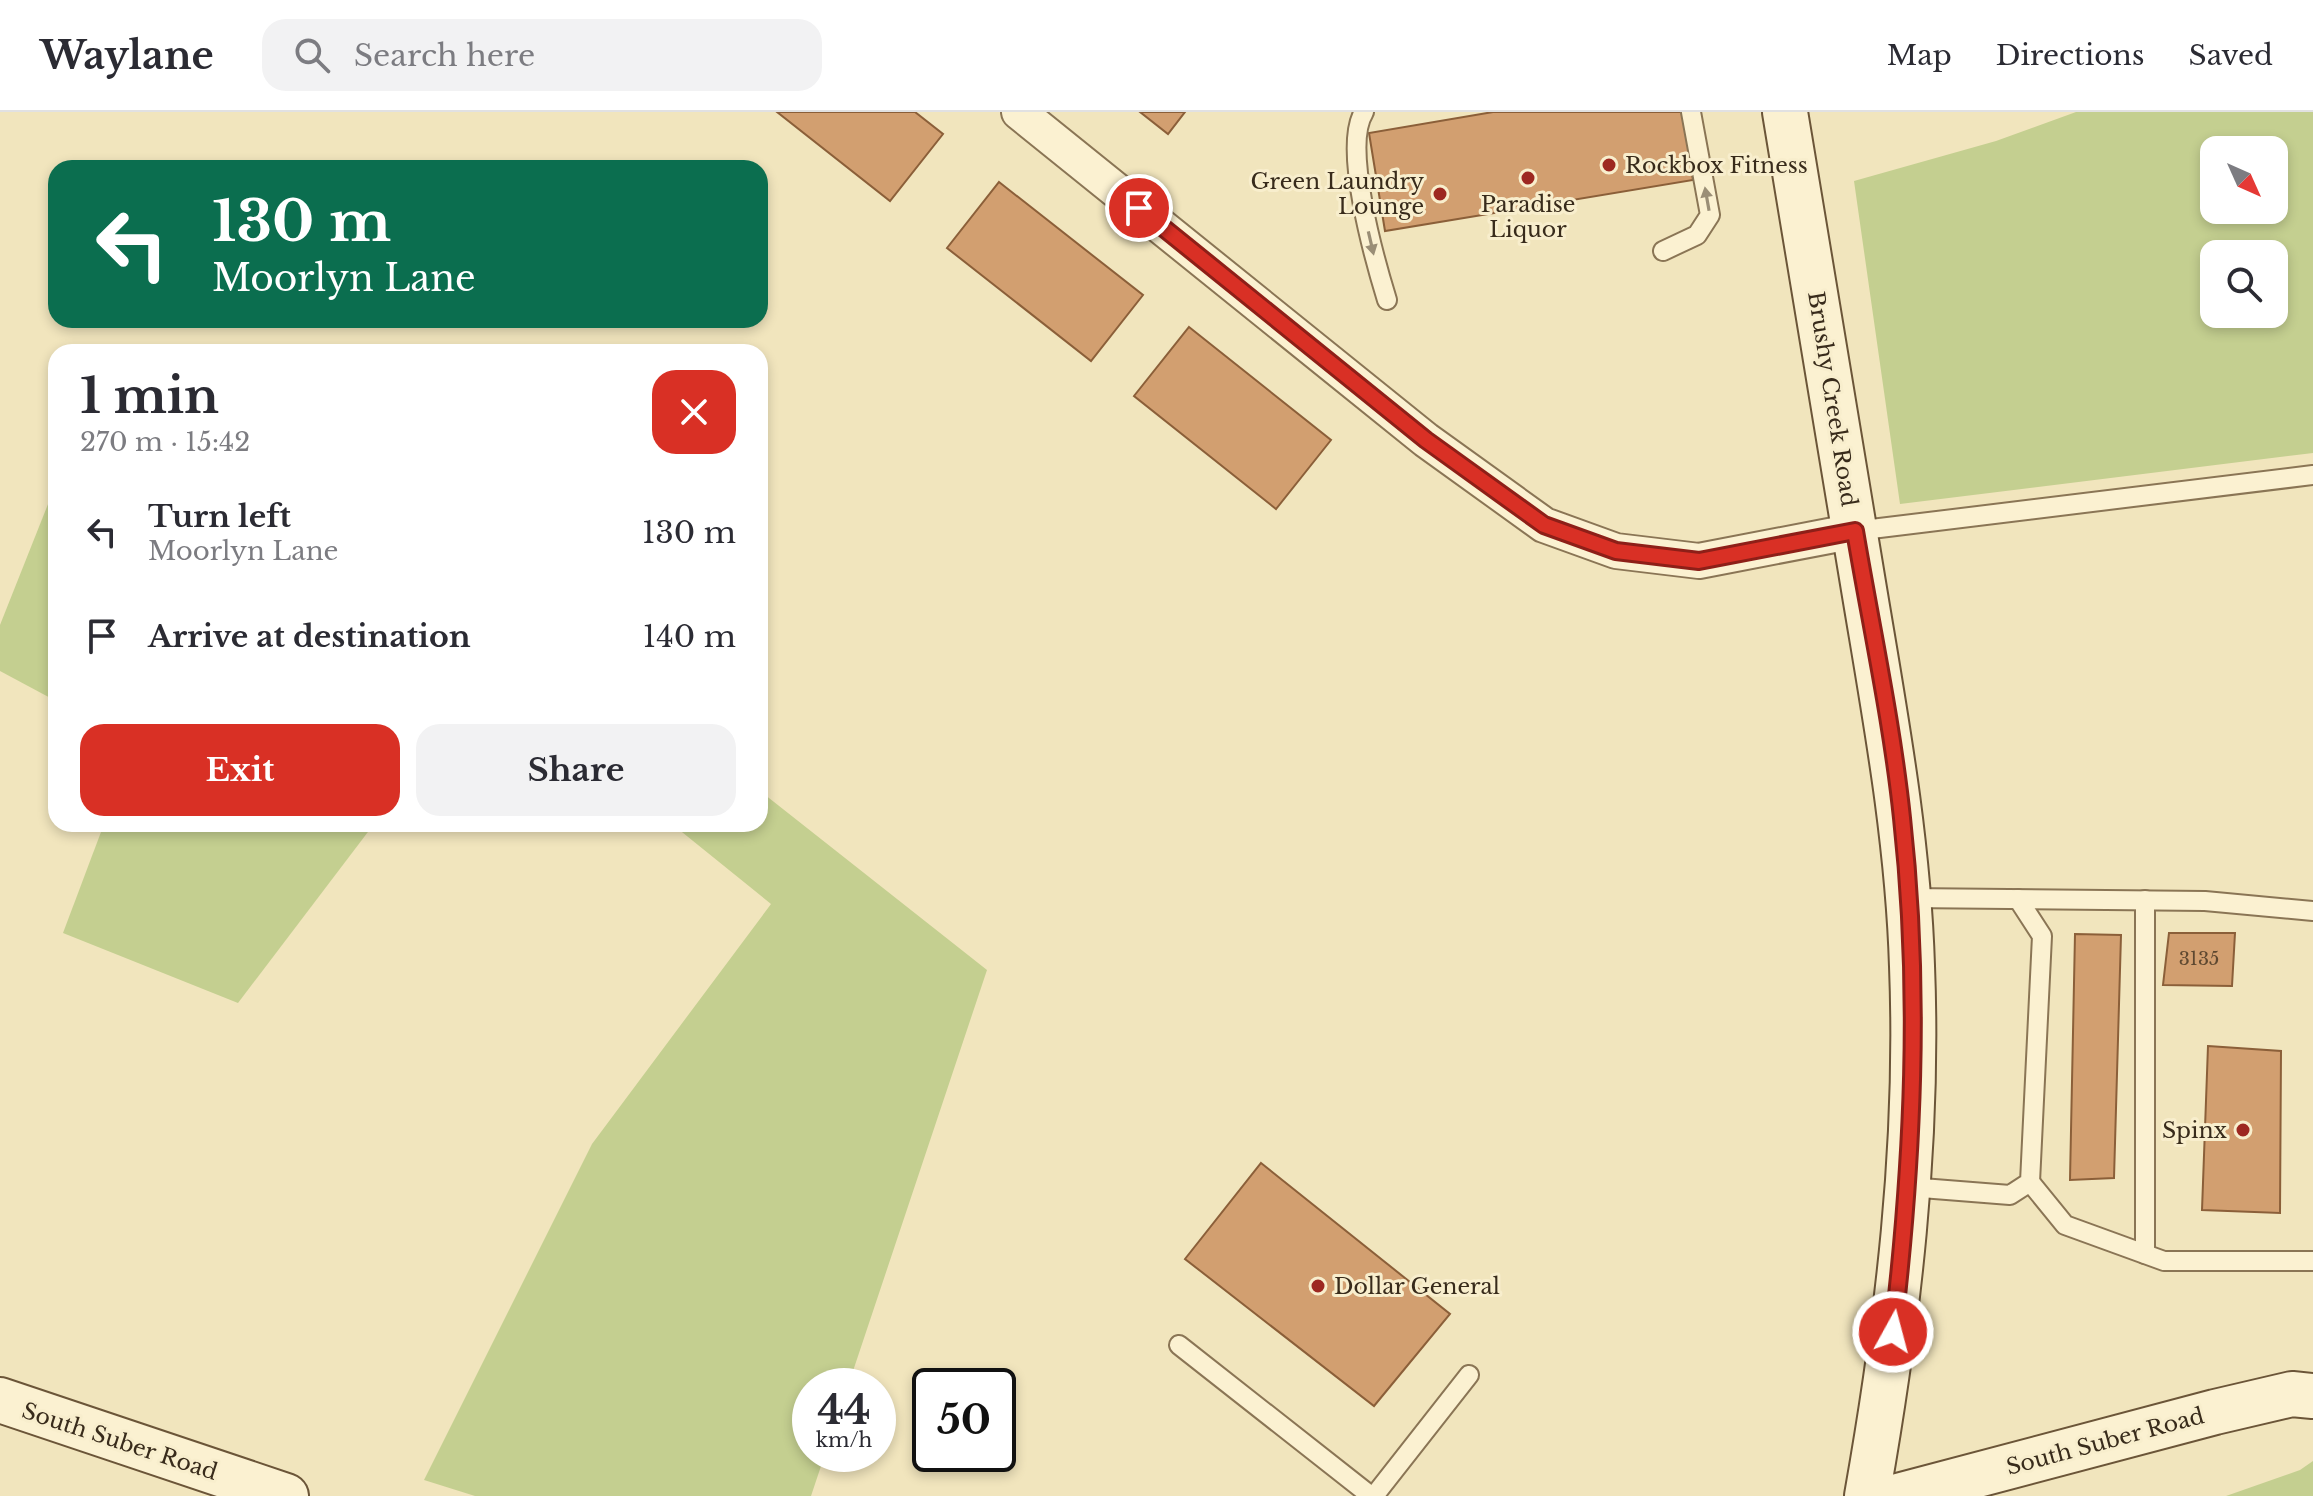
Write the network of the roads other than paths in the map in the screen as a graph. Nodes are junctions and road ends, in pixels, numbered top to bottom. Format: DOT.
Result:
graph roads {
  1 [pos="1019,112"];
  2 [pos="1364,112"];
  3 [pos="1691,112"];
  4 [pos="1785,112"];
  5 [pos="1663,251"];
  6 [pos="1387,300"];
  7 [pos="2313,478"];
  8 [pos="1855,531"];
  9 [pos="1908,898"];
  10 [pos="2018,899"];
  11 [pos="2145,900"];
  12 [pos="2313,911"];
  13 [pos="2030,1182"];
  14 [pos="1909,1187"];
  15 [pos="2145,1254"];
  16 [pos="2313,1261"];
  17 [pos="1179,1345"];
  18 [pos="1469,1375"];
  19 [pos="2313,1396"];
  20 [pos="0,1400"];
  21 [pos="286,1496"];
  22 [pos="1372,1496"];
  23 [pos="1867,1496"];
  24 [pos="1898,1496"];
  1 -- 8 [label="street"];
  2 -- 6 [label="lane, one-way"];
  5 -- 3 [label="lane, one-way"];
  4 -- 8 [label="main road, Brushy Creek Road"];
  7 -- 8 [label="lane"];
  8 -- 9 [label="main road, Brushy Creek Road"];
  9 -- 10 [label="lane"];
  9 -- 14 [label="main road, Brushy Creek Road"];
  10 -- 11 [label="lane"];
  10 -- 13 [label="lane"];
  11 -- 12 [label="lane"];
  11 -- 15 [label="lane"];
  13 -- 14 [label="lane"];
  13 -- 15 [label="lane"];
  14 -- 23 [label="main road, Brushy Creek Road"];
  15 -- 16 [label="lane"];
  17 -- 22 [label="lane"];
  18 -- 22 [label="lane"];
  19 -- 24 [label="main road, South Suber Road"];
  20 -- 21 [label="main road, South Suber Road"];
}
